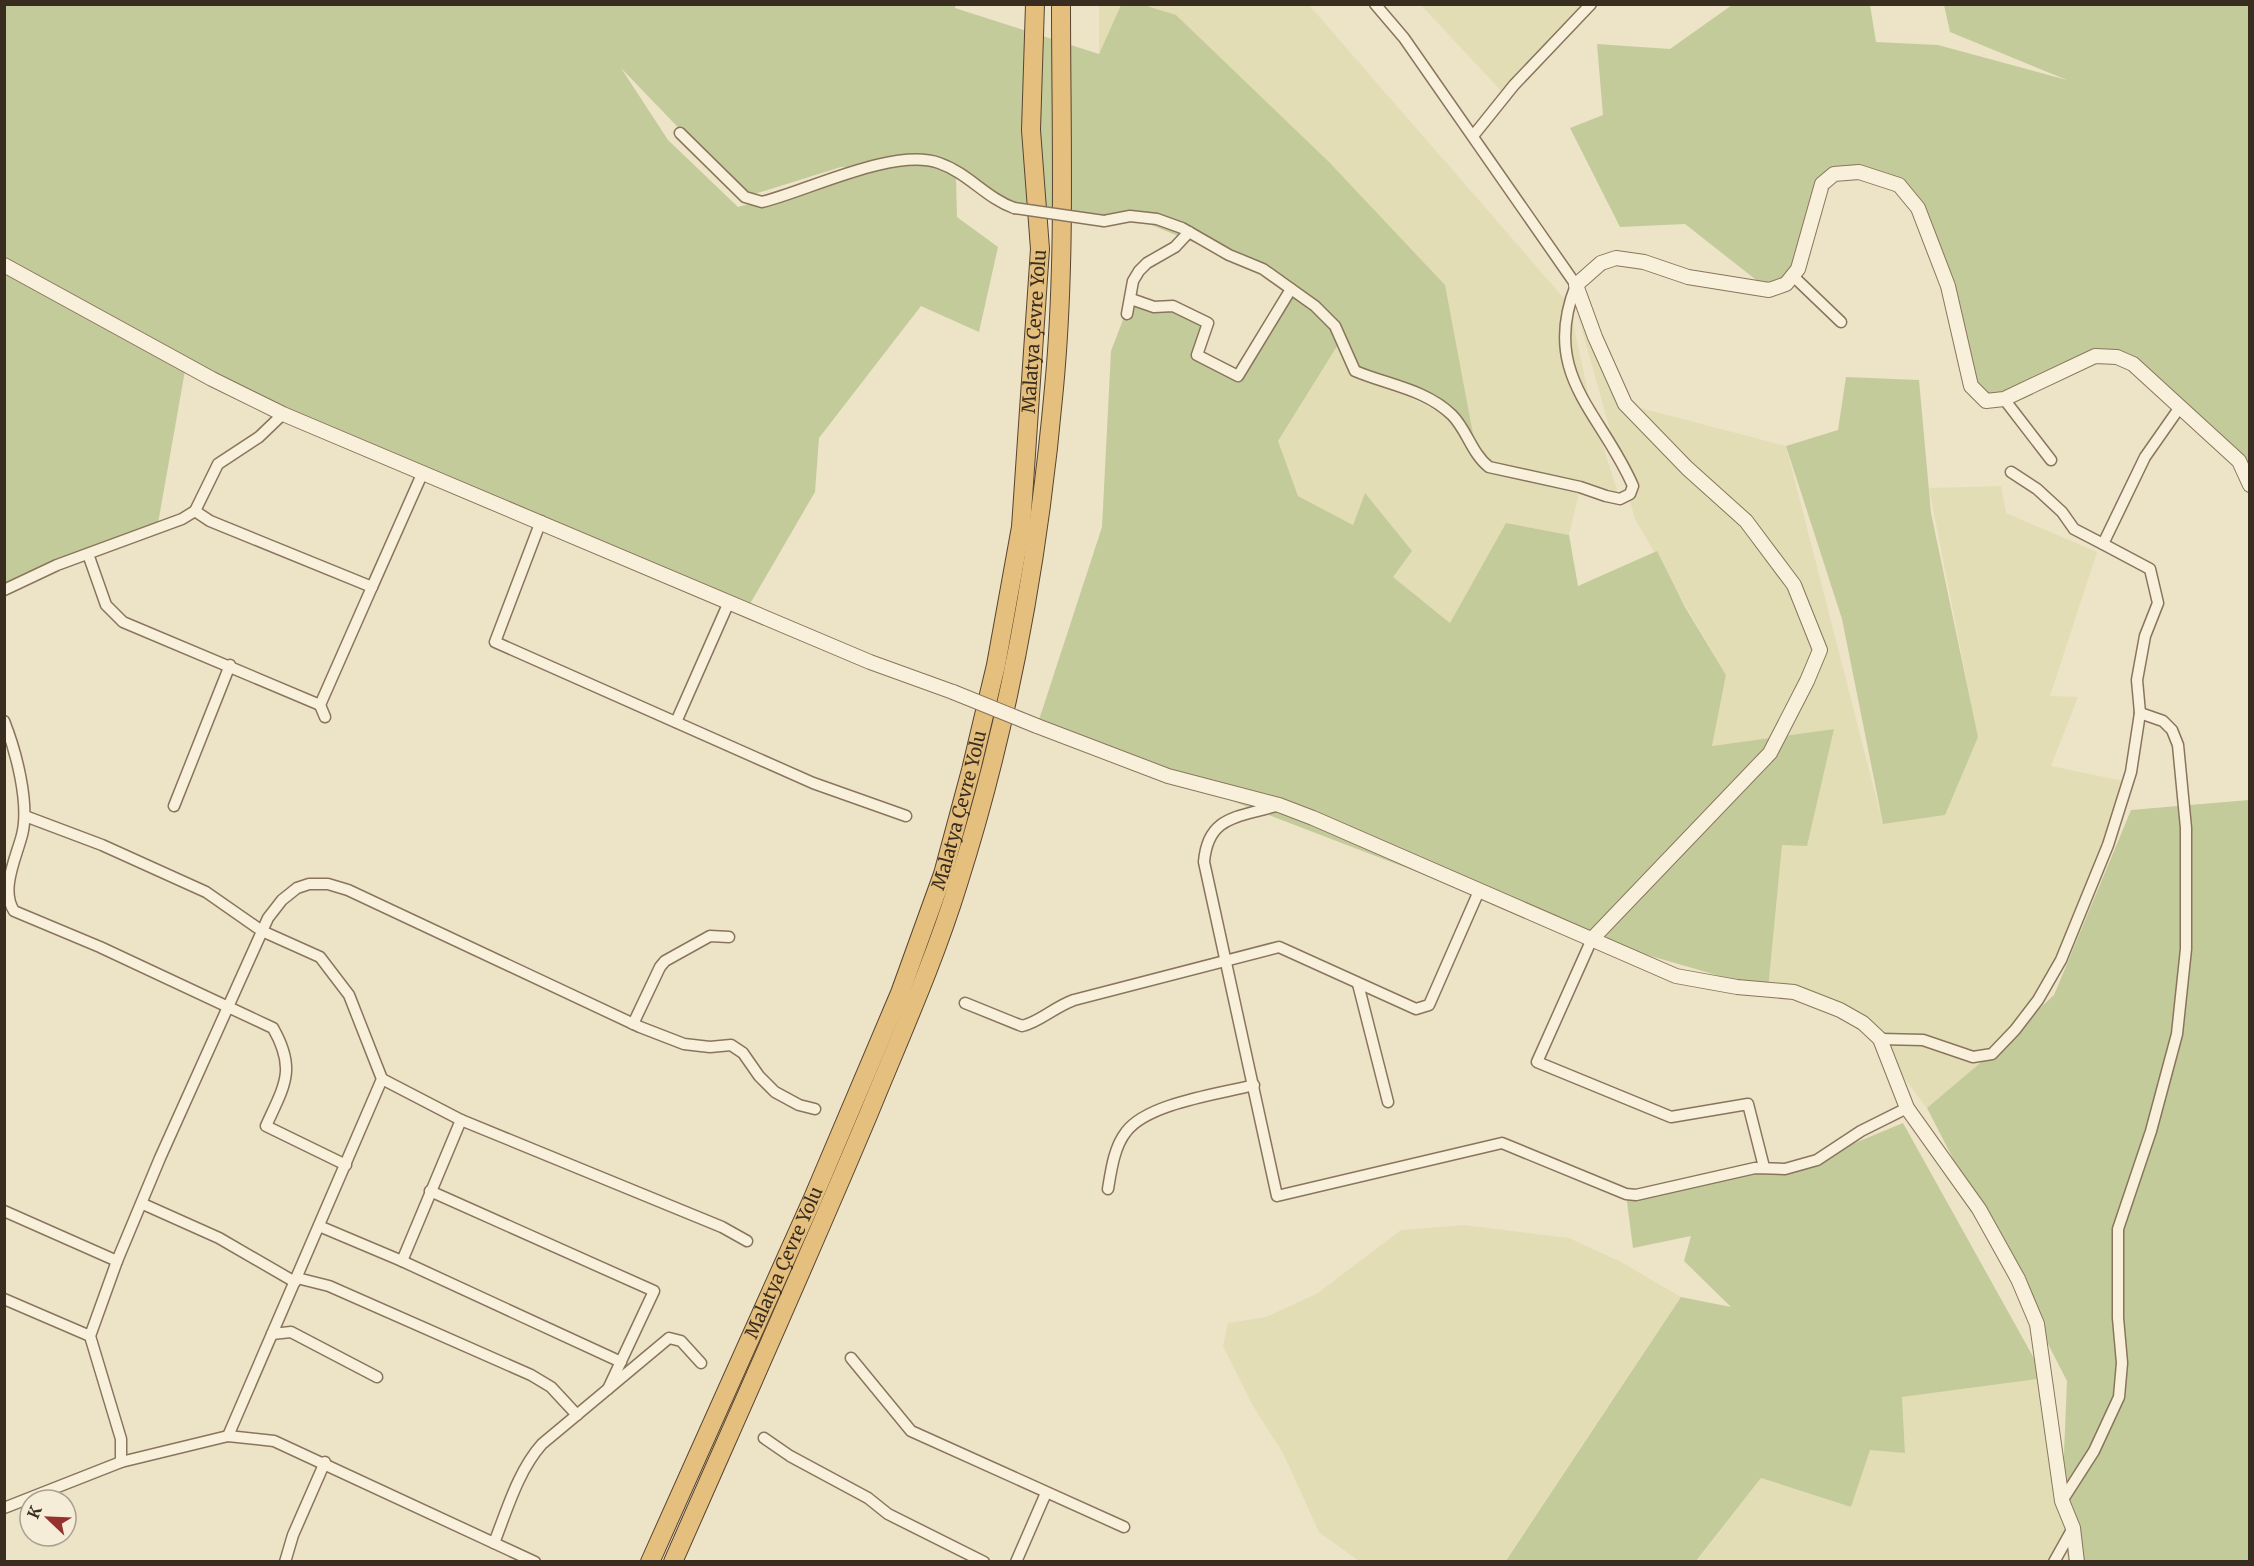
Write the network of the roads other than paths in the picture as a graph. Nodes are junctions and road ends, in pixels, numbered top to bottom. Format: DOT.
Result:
graph roads {
  1 [pos="1035,4"];
  2 [pos="1060,4"];
  3 [pos="1375,4"];
  4 [pos="1591,4"];
  5 [pos="680,133"];
  6 [pos="1473,136"];
  7 [pos="1189,232"];
  8 [pos="4,265"];
  9 [pos="1793,276"];
  10 [pos="1576,285"];
  11 [pos="1291,289"];
  12 [pos="1131,299"];
  13 [pos="1127,314"];
  14 [pos="1841,322"];
  15 [pos="2004,399"];
  16 [pos="2180,407"];
  17 [pos="283,414"];
  18 [pos="2051,460"];
  19 [pos="423,472"];
  20 [pos="2011,472"];
  21 [pos="2250,485"];
  22 [pos="195,512"];
  23 [pos="541,521"];
  24 [pos="2103,544"];
  25 [pos="88,554"];
  26 [pos="372,587"];
  27 [pos="4,590"];
  28 [pos="729,602"];
  29 [pos="230,665"];
  30 [pos="321,705"];
  31 [pos="2140,713"];
  32 [pos="325,717"];
  33 [pos="4,721"];
  34 [pos="676,722"];
  35 [pos="1279,805"];
  36 [pos="174,806"];
  37 [pos="25,816"];
  38 [pos="906,816"];
  39 [pos="1479,891"];
  40 [pos="262,931"];
  41 [pos="729,937"];
  42 [pos="1592,939"];
  43 [pos="1225,959"];
  44 [pos="1358,984"];
  45 [pos="965,1003"];
  46 [pos="227,1007"];
  47 [pos="633,1024"];
  48 [pos="1880,1039"];
  49 [pos="382,1079"];
  50 [pos="1254,1085"];
  51 [pos="1388,1102"];
  52 [pos="1907,1108"];
  53 [pos="815,1109"];
  54 [pos="461,1120"];
  55 [pos="346,1165"];
  56 [pos="1764,1167"];
  57 [pos="1108,1189"];
  58 [pos="430,1191"];
  59 [pos="143,1204"];
  60 [pos="4,1211"];
  61 [pos="319,1226"];
  62 [pos="747,1241"];
  63 [pos="117,1261"];
  64 [pos="402,1261"];
  65 [pos="296,1280"];
  66 [pos="4,1299"];
  67 [pos="272,1334"];
  68 [pos="90,1336"];
  69 [pos="851,1359"];
  70 [pos="621,1362"];
  71 [pos="702,1364"];
  72 [pos="377,1377"];
  73 [pos="608,1389"];
  74 [pos="577,1415"];
  75 [pos="228,1436"];
  76 [pos="764,1438"];
  77 [pos="121,1462"];
  78 [pos="325,1462"];
  79 [pos="1046,1493"];
  80 [pos="2062,1501"];
  81 [pos="4,1508"];
  82 [pos="1124,1527"];
  83 [pos="2073,1528"];
  84 [pos="494,1542"];
  85 [pos="285,1562"];
  86 [pos="535,1562"];
  87 [pos="650,1562"];
  88 [pos="673,1562"];
  89 [pos="984,1562"];
  90 [pos="1016,1562"];
  91 [pos="2054,1562"];
  92 [pos="2077,1562"];
  1 -- 87 [label="highway, Malatya Çevre Yolu"];
  2 -- 88 [label="highway, Malatya Çevre Yolu"];
  3 -- 6 [label="street"];
  4 -- 6 [label="street"];
  5 -- 7 [label="street, bridge"];
  6 -- 10 [label="street"];
  7 -- 11 [label="street"];
  7 -- 12 [label="street"];
  8 -- 17 [label="street"];
  9 -- 10 [label="street"];
  9 -- 14 [label="street"];
  9 -- 15 [label="street"];
  10 -- 11 [label="street"];
  10 -- 42 [label="street"];
  11 -- 12 [label="street"];
  12 -- 13 [label="street"];
  15 -- 16 [label="street"];
  15 -- 18 [label="street"];
  16 -- 21 [label="street"];
  16 -- 24 [label="street"];
  17 -- 19 [label="street"];
  17 -- 22 [label="street"];
  19 -- 23 [label="street"];
  19 -- 26 [label="street"];
  20 -- 24 [label="street"];
  22 -- 25 [label="street"];
  22 -- 26 [label="street"];
  23 -- 28 [label="street"];
  23 -- 34 [label="street"];
  24 -- 31 [label="street"];
  25 -- 27 [label="street"];
  25 -- 29 [label="street"];
  26 -- 30 [label="street"];
  28 -- 34 [label="street"];
  28 -- 35 [label="street, bridge"];
  29 -- 30 [label="street"];
  29 -- 36 [label="street"];
  30 -- 32 [label="street"];
  31 -- 48 [label="street"];
  31 -- 80 [label="street"];
  33 -- 37 [label="street"];
  34 -- 38 [label="street"];
  35 -- 39 [label="street"];
  35 -- 43 [label="street"];
  37 -- 40 [label="street"];
  37 -- 46 [label="street"];
  39 -- 42 [label="street"];
  39 -- 44 [label="street"];
  40 -- 46 [label="street"];
  40 -- 47 [label="street"];
  40 -- 49 [label="street"];
  41 -- 47 [label="street"];
  42 -- 48 [label="street"];
  42 -- 56 [label="street"];
  43 -- 44 [label="street"];
  43 -- 45 [label="street"];
  43 -- 50 [label="street"];
  44 -- 51 [label="street"];
  46 -- 55 [label="street"];
  46 -- 59 [label="street"];
  47 -- 53 [label="street"];
  48 -- 52 [label="street"];
  49 -- 54 [label="street"];
  49 -- 55 [label="street"];
  50 -- 56 [label="street"];
  50 -- 57 [label="street"];
  52 -- 56 [label="street"];
  52 -- 80 [label="street"];
  54 -- 58 [label="street"];
  54 -- 62 [label="street"];
  55 -- 61 [label="street"];
  58 -- 64 [label="street"];
  58 -- 70 [label="street"];
  59 -- 63 [label="street"];
  59 -- 65 [label="street"];
  60 -- 63 [label="street"];
  61 -- 64 [label="street"];
  61 -- 65 [label="street"];
  63 -- 68 [label="street"];
  64 -- 70 [label="street"];
  65 -- 67 [label="street"];
  65 -- 74 [label="street"];
  66 -- 68 [label="street"];
  67 -- 72 [label="street"];
  67 -- 75 [label="street"];
  68 -- 77 [label="street"];
  69 -- 79 [label="street"];
  70 -- 73 [label="street"];
  71 -- 73 [label="street"];
  73 -- 74 [label="street"];
  74 -- 84 [label="street"];
  75 -- 77 [label="street"];
  75 -- 78 [label="street"];
  76 -- 89 [label="street"];
  77 -- 81 [label="street"];
  78 -- 84 [label="street"];
  78 -- 85 [label="street"];
  79 -- 82 [label="street"];
  79 -- 90 [label="street"];
  80 -- 83 [label="street"];
  83 -- 91 [label="street"];
  83 -- 92 [label="street"];
  84 -- 86 [label="street"];
}
